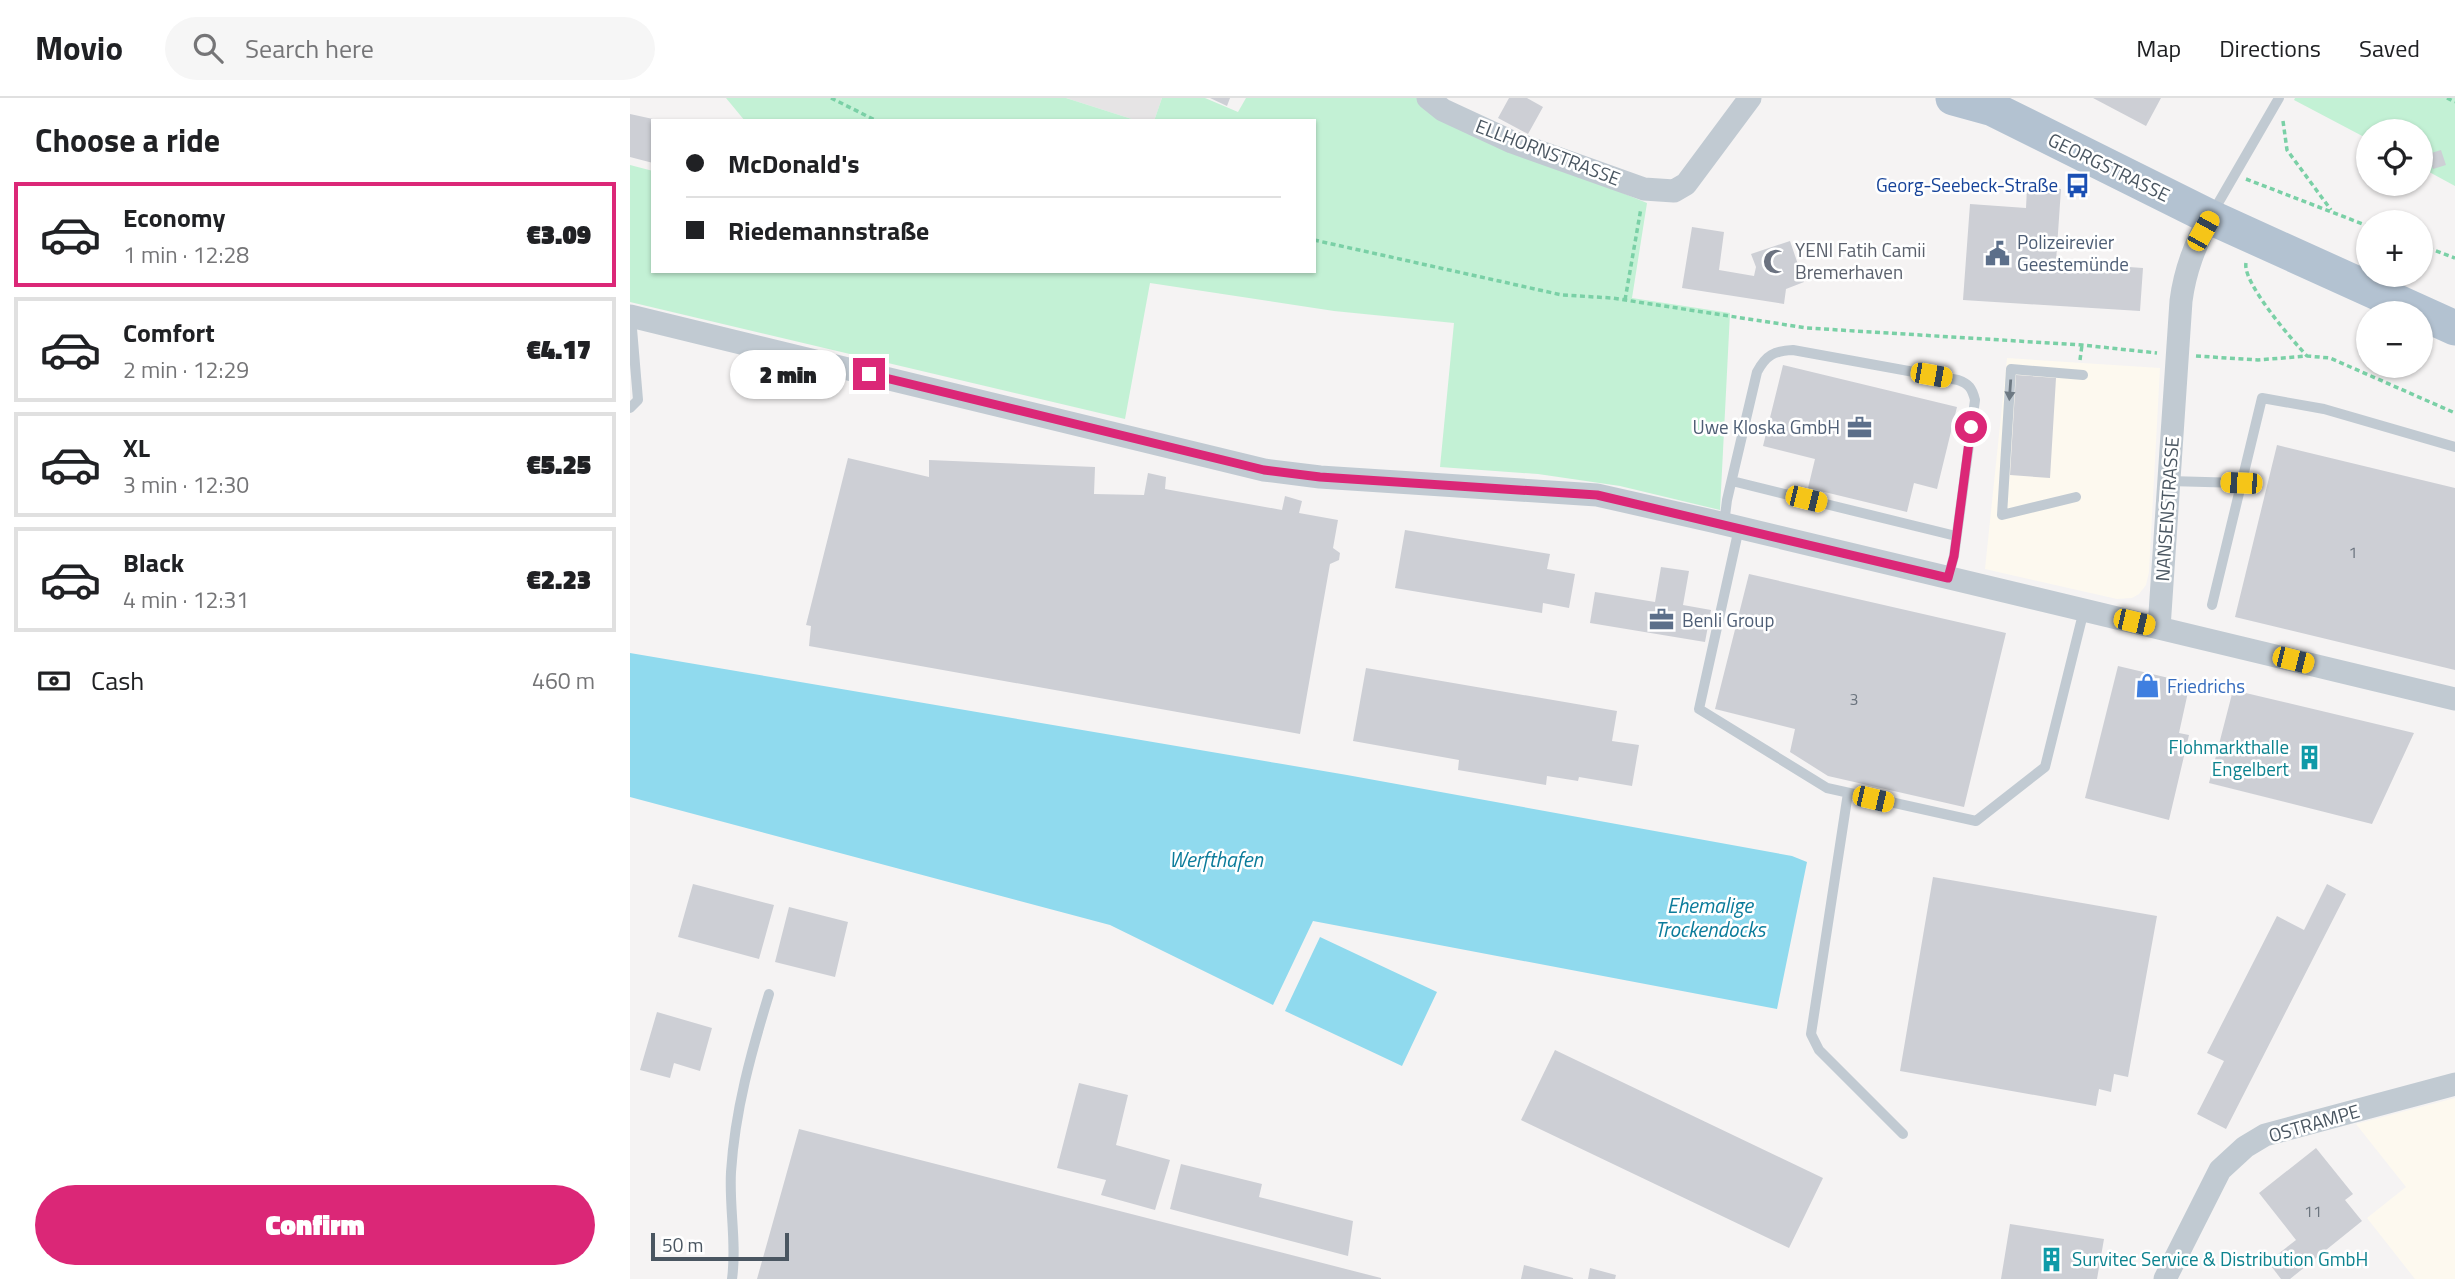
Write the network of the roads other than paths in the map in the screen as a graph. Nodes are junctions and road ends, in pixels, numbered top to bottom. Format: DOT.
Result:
graph roads {
  1 [pos="1428,98"];
  2 [pos="1750,98"];
  3 [pos="1953,98"];
  4 [pos="2278,98"];
  5 [pos="1990,102"];
  6 [pos="2210,217"];
  7 [pos="631,316"];
  8 [pos="2455,328"];
  9 [pos="2083,374"];
  10 [pos="630,408"];
  11 [pos="2455,447"];
  12 [pos="1731,481"];
  13 [pos="2169,481"];
  14 [pos="2241,483"];
  15 [pos="2076,497"];
  16 [pos="1732,526"];
  17 [pos="1956,536"];
  18 [pos="1948,578"];
  19 [pos="2212,605"];
  20 [pos="2084,610"];
  21 [pos="2159,628"];
  22 [pos="2455,699"];
  23 [pos="1848,793"];
  24 [pos="769,994"];
  25 [pos="2455,1084"];
  26 [pos="1903,1134"];
  27 [pos="732,1279"];
  28 [pos="2165,1279"];
  1 -- 2 [label="street, ELLHORNSTRASSE"];
  3 -- 5 [label="main road, GEORGSTRASSE"];
  4 -- 6 [label="lane"];
  5 -- 6 [label="main road, GEORGSTRASSE"];
  6 -- 8 [label="main road, GEORGSTRASSE"];
  6 -- 13 [label="street, NANSENSTRASSE"];
  7 -- 10 [label="lane"];
  7 -- 16 [label="street"];
  9 -- 15 [label="lane, one-way"];
  11 -- 14 [label="lane"];
  12 -- 16 [label="lane"];
  12 -- 17 [label="lane"];
  12 -- 17 [label="lane"];
  13 -- 14 [label="lane"];
  13 -- 21 [label="street, NANSENSTRASSE"];
  14 -- 19 [label="lane"];
  16 -- 18 [label="street"];
  16 -- 23 [label="lane"];
  17 -- 18 [label="lane"];
  18 -- 20 [label="street"];
  20 -- 21 [label="street"];
  20 -- 23 [label="lane"];
  21 -- 22 [label="street"];
  23 -- 26 [label="lane"];
  24 -- 27 [label="lane"];
  25 -- 28 [label="street, OSTRAMPE"];
}
